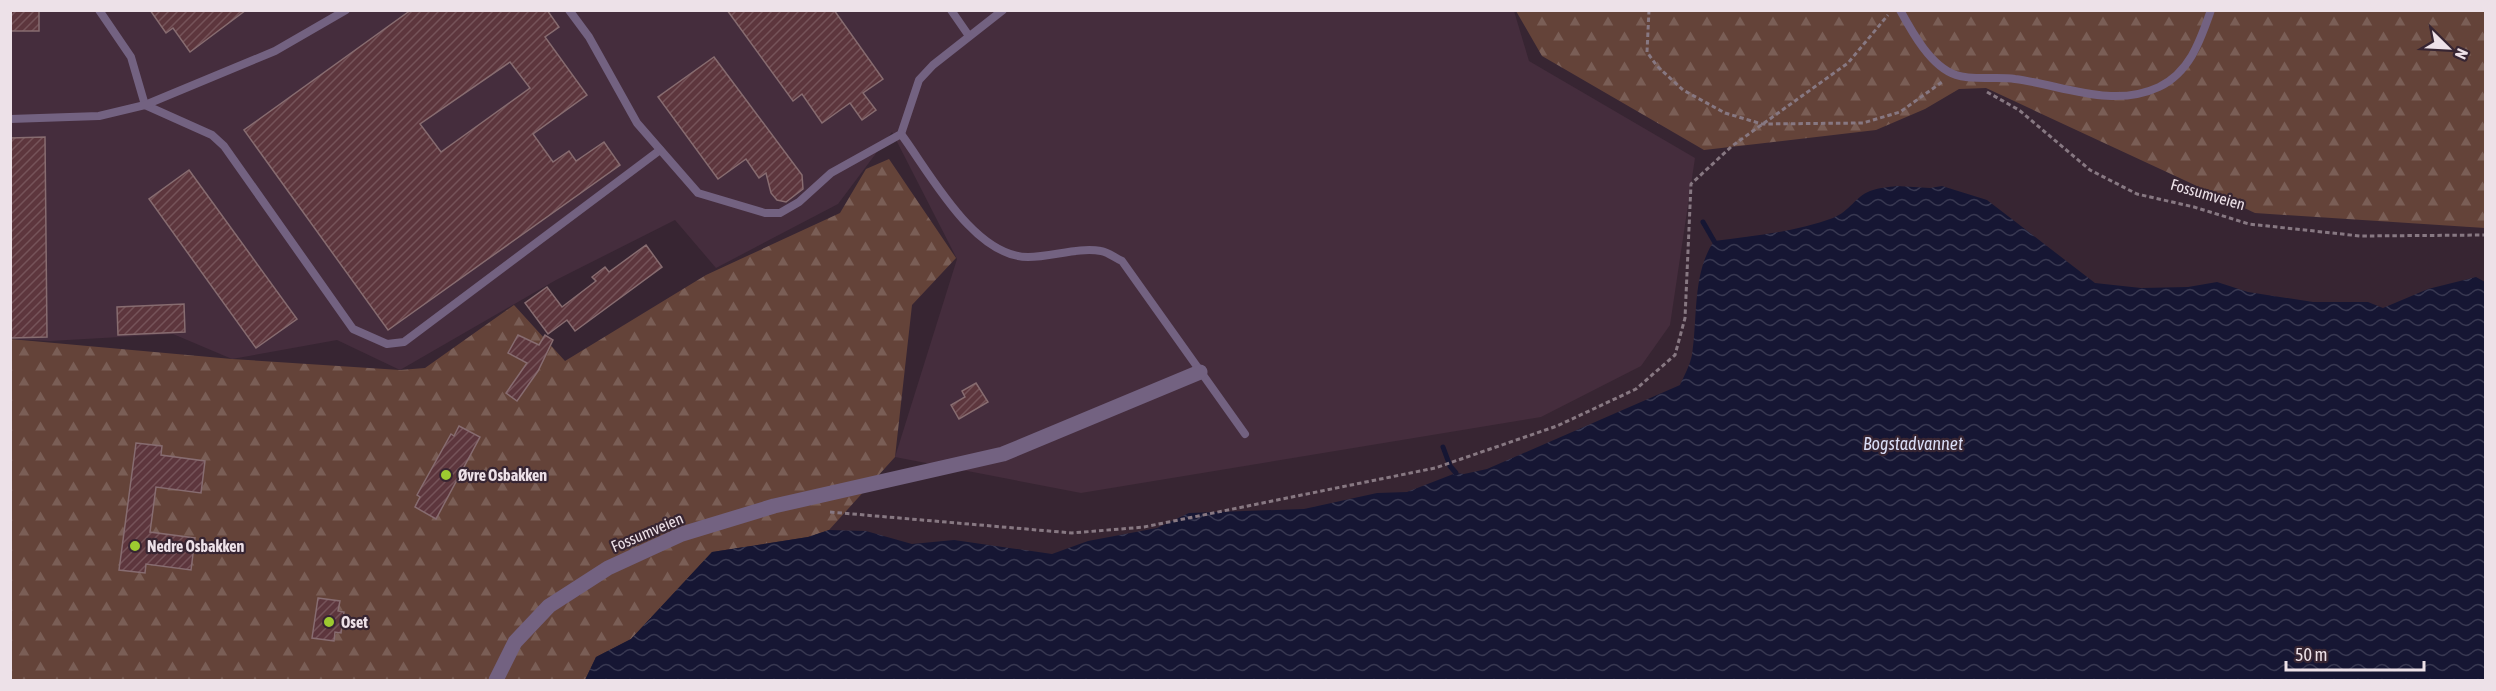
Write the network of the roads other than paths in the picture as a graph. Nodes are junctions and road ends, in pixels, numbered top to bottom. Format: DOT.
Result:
graph roads {
  1 [pos="99,10"];
  2 [pos="346,10"];
  3 [pos="569,10"];
  4 [pos="951,10"];
  5 [pos="1003,10"];
  6 [pos="1900,10"];
  7 [pos="2211,10"];
  8 [pos="969,36"];
  9 [pos="145,105"];
  10 [pos="10,119"];
  11 [pos="901,134"];
  12 [pos="660,150"];
  13 [pos="1200,372"];
  14 [pos="1245,434"];
  15 [pos="496,681"];
  1 -- 9 [label="lane"];
  2 -- 9 [label="lane"];
  3 -- 12 [label="lane"];
  4 -- 8 [label="lane"];
  5 -- 8 [label="lane"];
  6 -- 7 [label="lane"];
  8 -- 11 [label="lane"];
  9 -- 10 [label="lane"];
  9 -- 12 [label="lane"];
  11 -- 12 [label="lane"];
  11 -- 13 [label="lane"];
  13 -- 14 [label="lane"];
  13 -- 15 [label="street, Fossumveien"];
}
